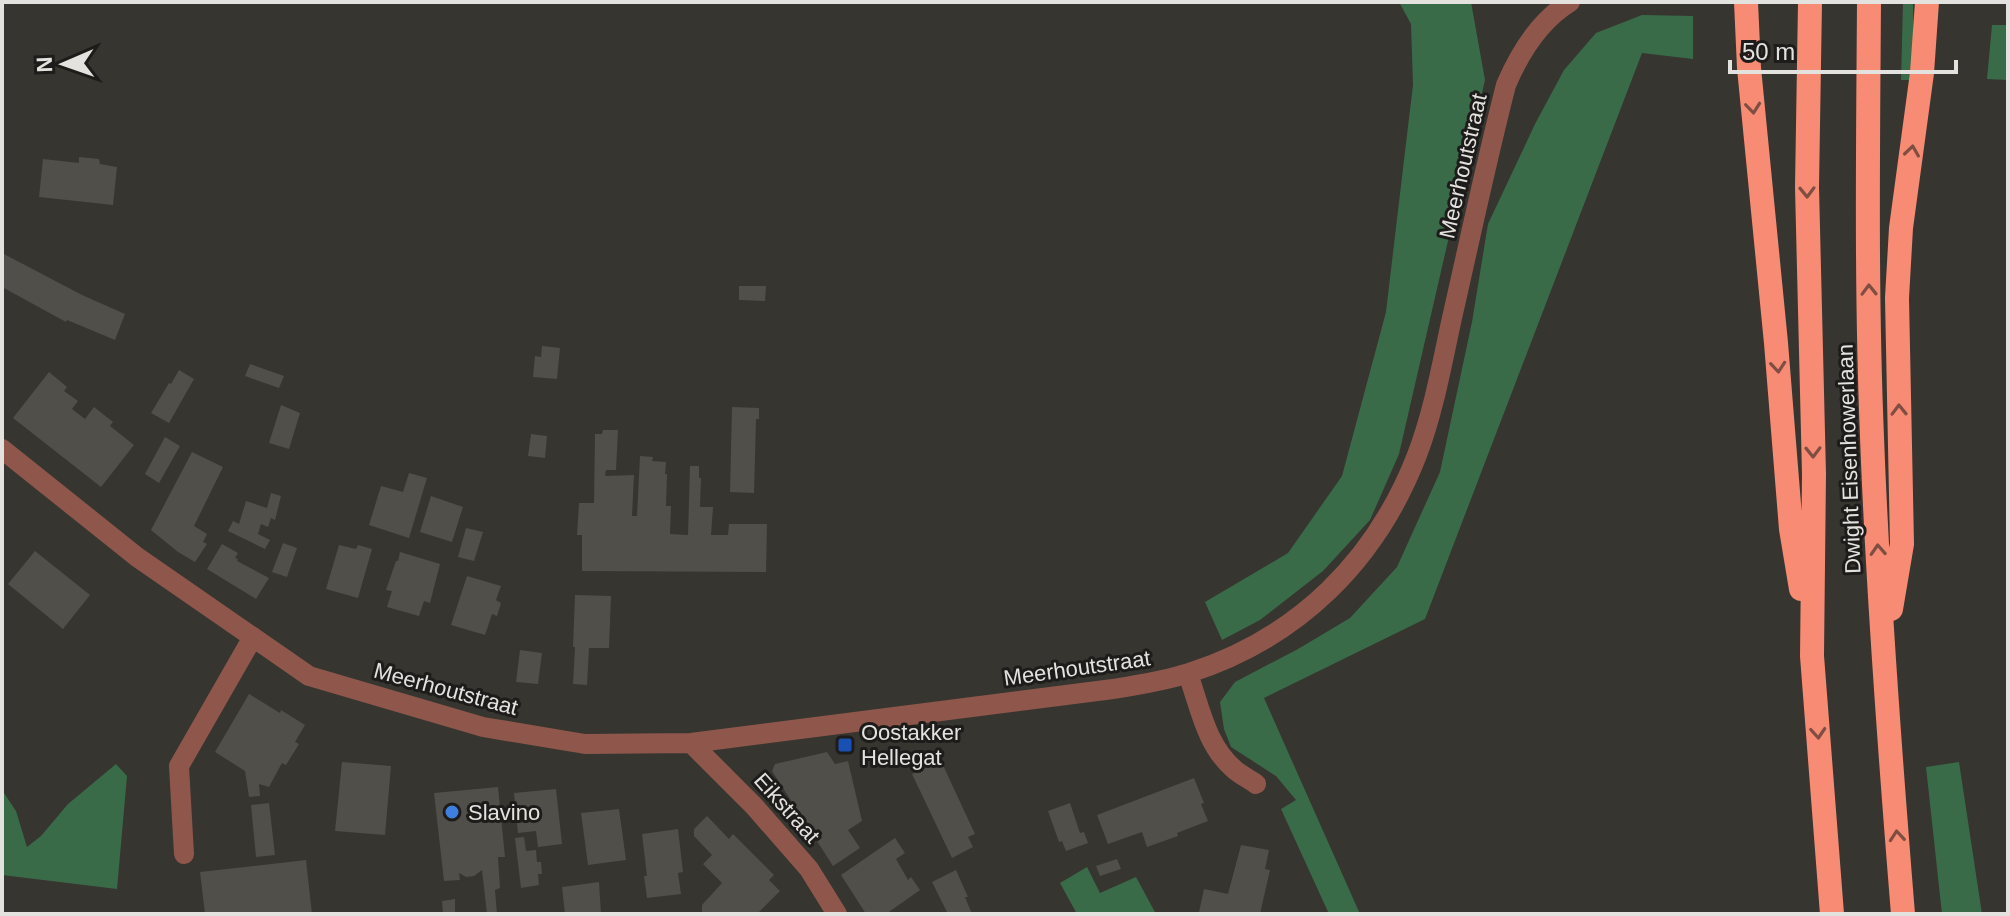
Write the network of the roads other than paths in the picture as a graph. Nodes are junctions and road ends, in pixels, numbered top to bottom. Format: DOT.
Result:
graph roads {
  1 [pos="1746,2"];
  2 [pos="1810,2"];
  3 [pos="1869,2"];
  4 [pos="1927,2"];
  5 [pos="1564,3"];
  6 [pos="2,449"];
  7 [pos="253,637"];
  8 [pos="1812,656"];
  9 [pos="1883,656"];
  10 [pos="1188,674"];
  11 [pos="691,743"];
  12 [pos="1256,784"];
  13 [pos="184,854"];
  14 [pos="837,914"];
  15 [pos="1832,914"];
  16 [pos="1903,914"];
  1 -- 8 [label="highway, one-way"];
  2 -- 8 [label="highway, Dwight Eisenhowerlaan, one-way"];
  9 -- 3 [label="highway, Dwight Eisenhowerlaan, one-way"];
  9 -- 4 [label="highway, one-way"];
  5 -- 10 [label="street, Meerhoutstraat"];
  6 -- 7 [label="street, Meerhoutstraat"];
  7 -- 11 [label="street, Meerhoutstraat"];
  7 -- 13 [label="street"];
  8 -- 15 [label="highway, Dwight Eisenhowerlaan, one-way"];
  16 -- 9 [label="highway, Dwight Eisenhowerlaan, one-way"];
  10 -- 11 [label="street, Meerhoutstraat"];
  10 -- 12 [label="street"];
  11 -- 14 [label="street, Eikstraat"];
}
